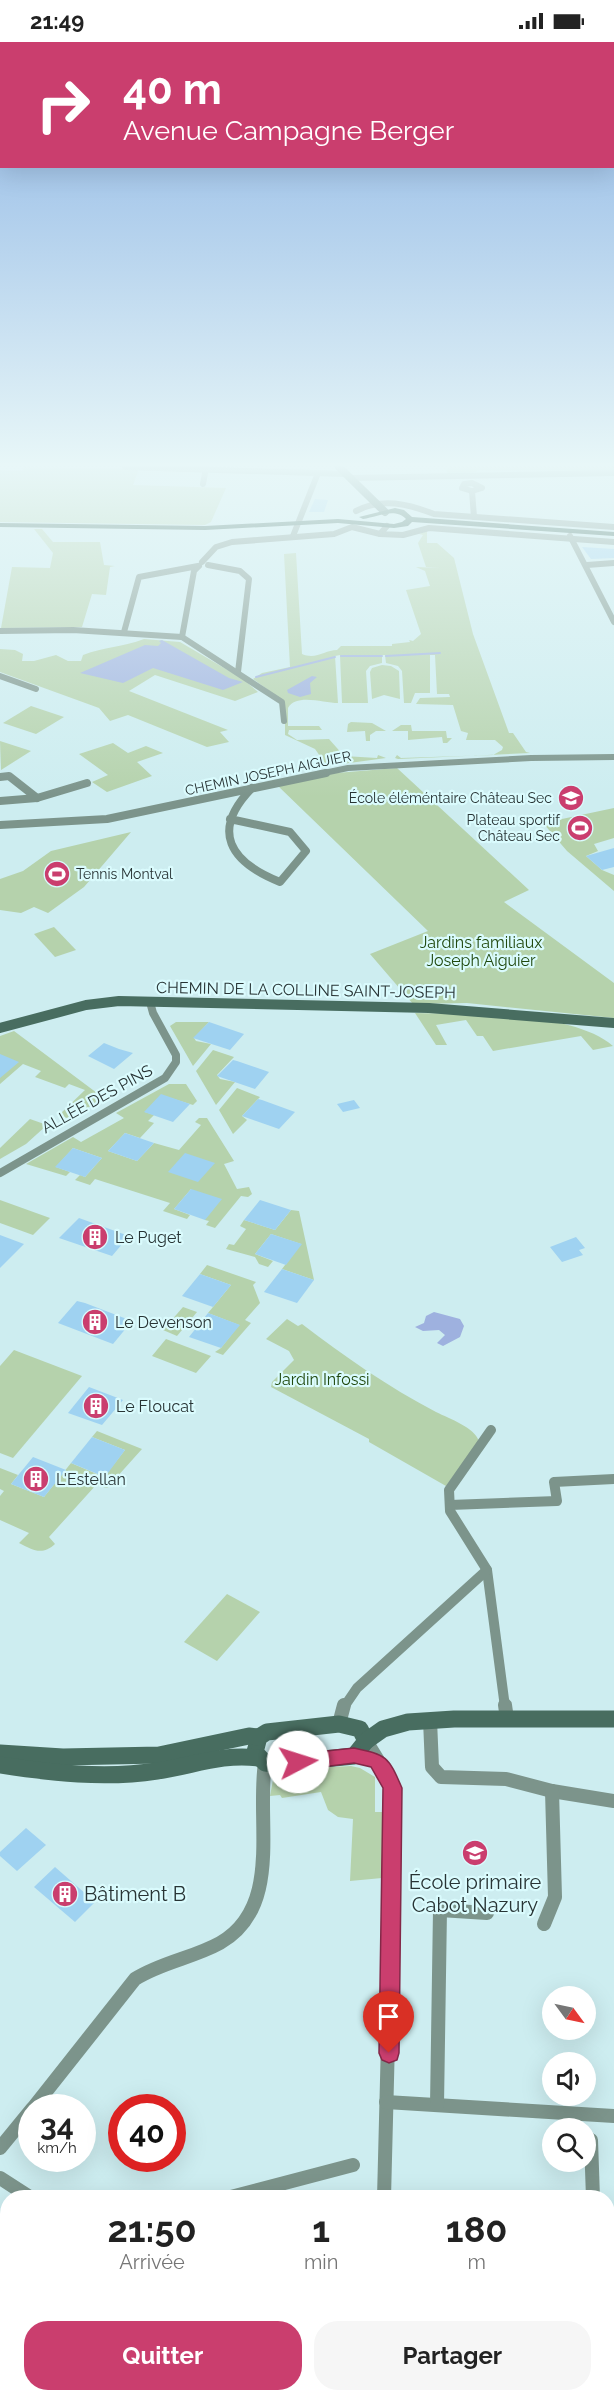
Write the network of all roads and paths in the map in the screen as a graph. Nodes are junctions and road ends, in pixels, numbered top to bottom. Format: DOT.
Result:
graph roads {
  1 [pos="139,577"];
  2 [pos="193,577"];
  3 [pos="247,577"];
  4 [pos="593,577"];
  5 [pos="614,622"];
  6 [pos="0,631"];
  7 [pos="124,632"];
  8 [pos="182,637"];
  9 [pos="238,672"];
  10 [pos="0,676"];
  11 [pos="36,689"];
  12 [pos="284,721"];
  13 [pos="614,757"];
  14 [pos="0,777"];
  15 [pos="87,783"];
  16 [pos="254,786"];
  17 [pos="37,798"];
  18 [pos="0,801"];
  19 [pos="230,819"];
  20 [pos="0,825"];
  21 [pos="150,1002"];
  22 [pos="614,1023"];
  23 [pos="0,1028"];
  24 [pos="0,1173"];
  25 [pos="491,1430"];
  26 [pos="614,1479"];
  27 [pos="450,1505"];
  28 [pos="487,1570"];
  29 [pos="507,1719"];
  30 [pos="614,1719"];
  31 [pos="430,1720"];
  32 [pos="339,1724"];
  33 [pos="363,1735"];
  34 [pos="259,1737"];
  35 [pos="0,1753"];
  36 [pos="159,1755"];
  37 [pos="50,1756"];
  38 [pos="354,1756"];
  39 [pos="261,1760"];
  40 [pos="376,1761"];
  41 [pos="0,1765"];
  42 [pos="28,1769"];
  43 [pos="117,1773"];
  44 [pos="552,1791"];
  45 [pos="614,1801"];
  46 [pos="487,1912"];
  47 [pos="544,1924"];
  48 [pos="43,2094"];
  49 [pos="386,2102"];
  50 [pos="437,2105"];
  51 [pos="614,2116"];
  52 [pos="18,2126"];
  53 [pos="0,2148"];
  54 [pos="353,2165"];
  55 [pos="592,2172"];
  56 [pos="0,2178"];
  57 [pos="19,2190"];
  58 [pos="258,2190"];
  59 [pos="384,2190"];
  60 [pos="593,2190"];
  1 -- 7 [label="street"];
  2 -- 8 [label="street"];
  3 -- 9 [label="street"];
  4 -- 5 [label="street"];
  6 -- 7 [label="street"];
  7 -- 8 [label="street"];
  8 -- 9 [label="street"];
  9 -- 12 [label="street"];
  10 -- 11 [label="street"];
  13 -- 16 [label="street, CHEMIN JOSEPH AIGUIER"];
  14 -- 17 [label="street"];
  15 -- 17 [label="street"];
  16 -- 19 [label="street"];
  16 -- 20 [label="street, CHEMIN JOSEPH AIGUIER"];
  17 -- 18 [label="street"];
  19 -- 19 [label="street"];
  21 -- 22 [label="street, CHEMIN DE LA COLLINE SAINT-JOSEPH"];
  21 -- 23 [label="street, CHEMIN DE LA COLLINE SAINT-JOSEPH"];
  21 -- 24 [label="street, ALLÉE DES PINS"];
  25 -- 27 [label="street"];
  26 -- 27 [label="street"];
  27 -- 28 [label="street"];
  28 -- 29 [label="street"];
  28 -- 32 [label="street"];
  29 -- 30 [label="street"];
  29 -- 31 [label="street"];
  31 -- 33 [label="street"];
  31 -- 44 [label="street"];
  32 -- 33 [label="street"];
  32 -- 34 [label="street"];
  33 -- 38 [label="street"];
  33 -- 40 [label="street"];
  34 -- 36 [label="street"];
  34 -- 39 [label="street"];
  35 -- 37 [label="street"];
  36 -- 37 [label="street"];
  36 -- 43 [label="street"];
  37 -- 42 [label="street"];
  38 -- 39 [label="street"];
  38 -- 40 [label="street"];
  39 -- 43 [label="street"];
  39 -- 48 [label="street"];
  40 -- 49 [label="street"];
  41 -- 42 [label="street"];
  42 -- 43 [label="street"];
  44 -- 45 [label="street"];
  44 -- 47 [label="street"];
  46 -- 50 [label="street"];
  49 -- 50 [label="street"];
  49 -- 59 [label="street"];
  50 -- 51 [label="street"];
  52 -- 53 [label="street"];
  54 -- 58 [label="street"];
  55 -- 60 [label="street"];
  56 -- 57 [label="street"];
}
